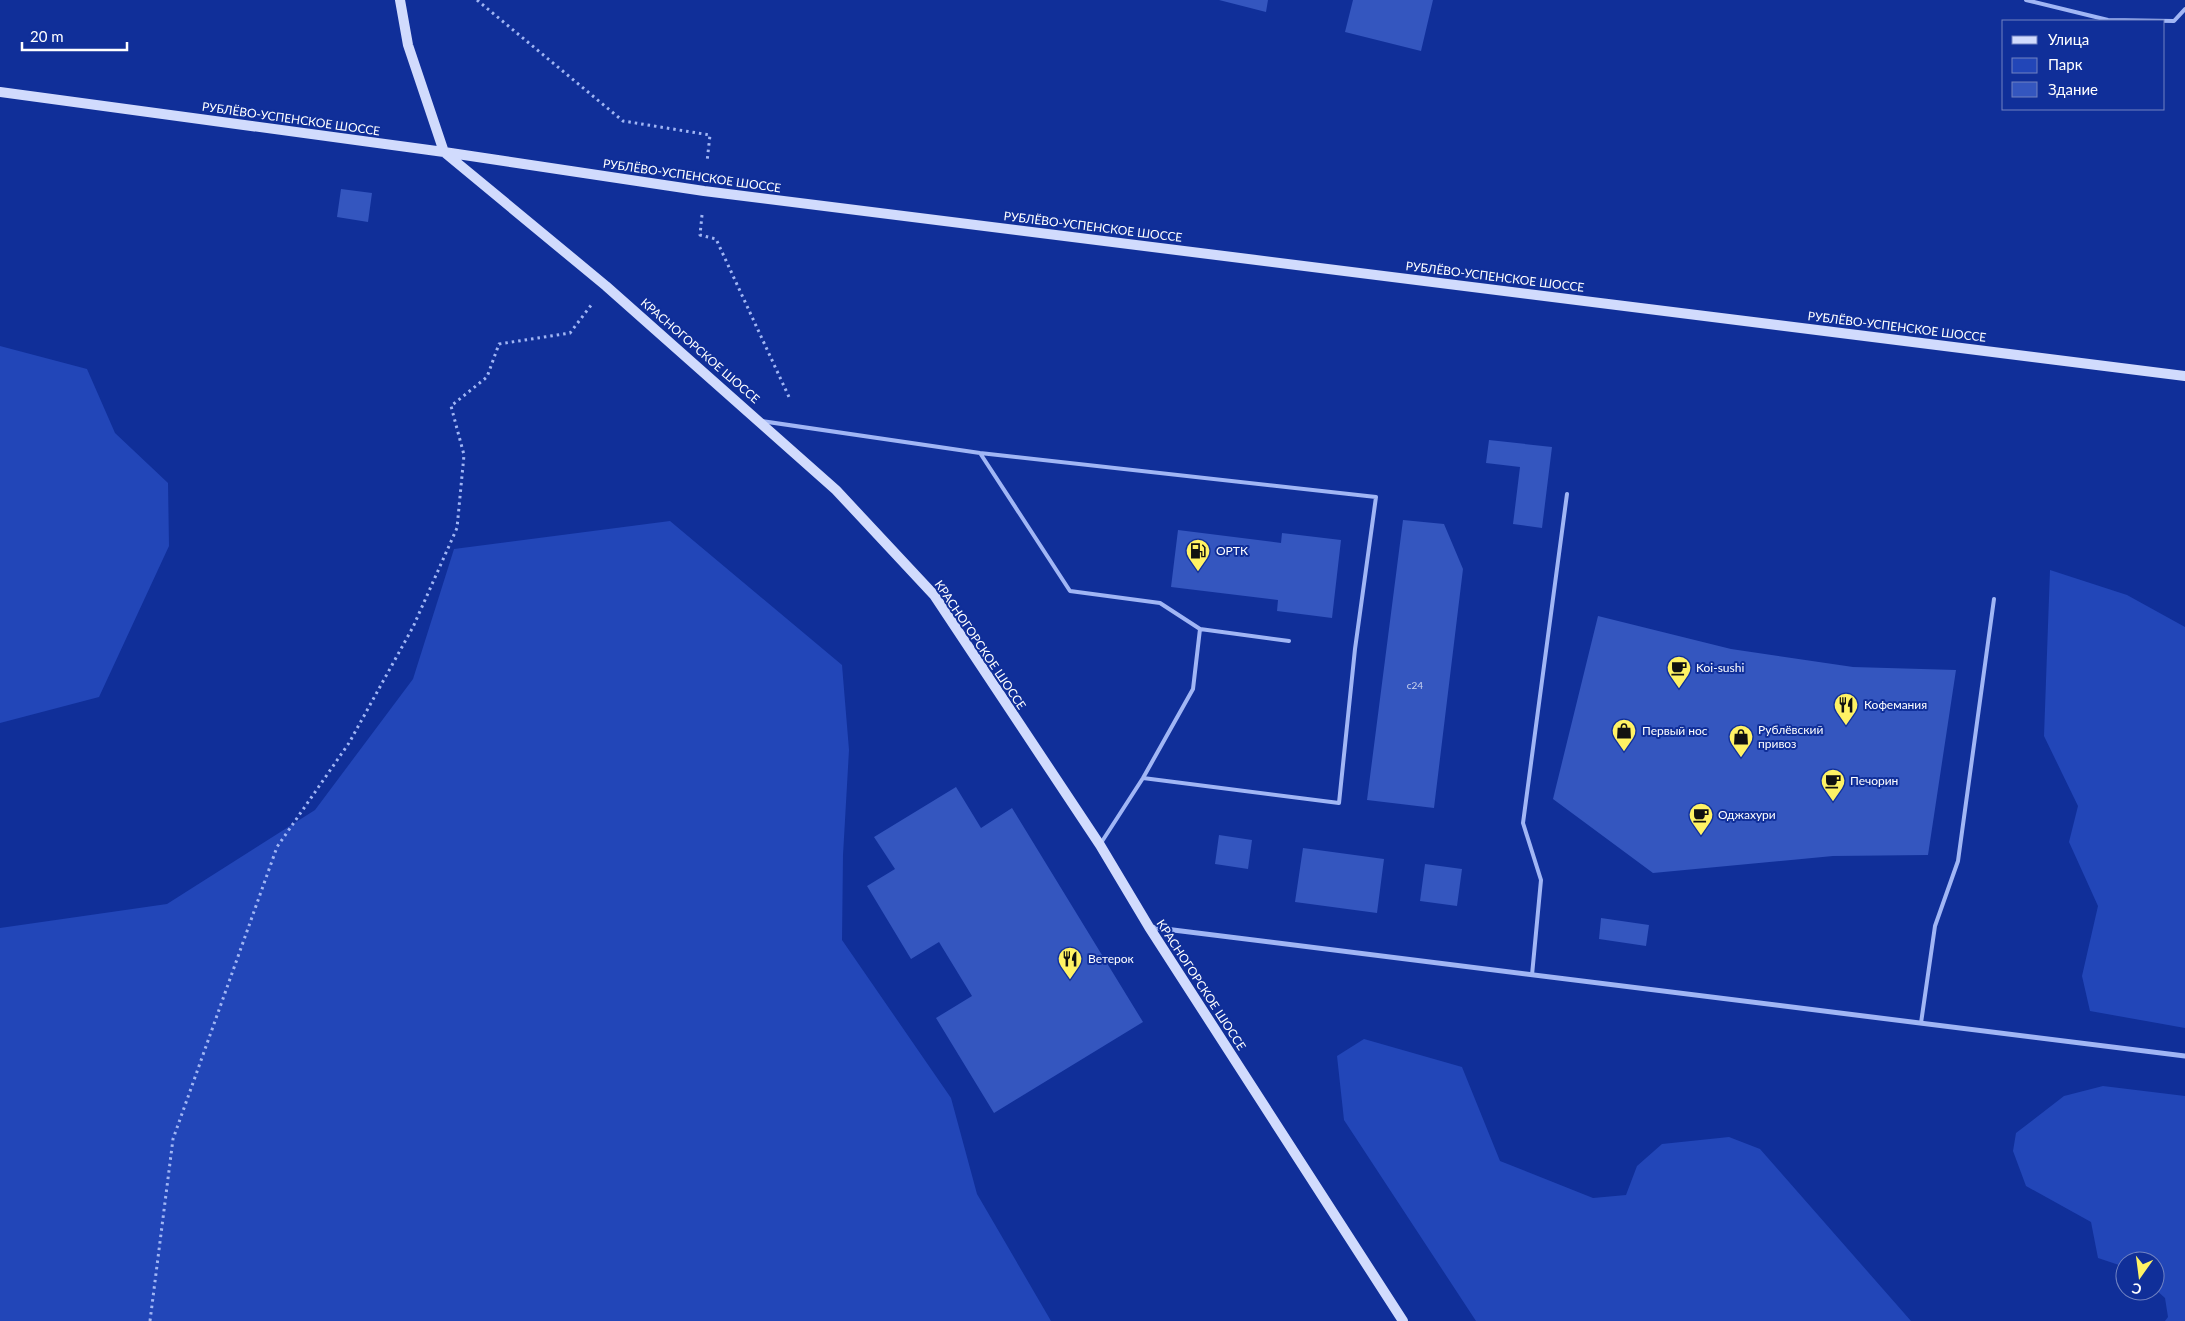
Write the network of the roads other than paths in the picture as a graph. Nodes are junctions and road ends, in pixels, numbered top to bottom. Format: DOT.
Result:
graph roads {
  1 [pos="400,0"];
  2 [pos="2026,0"];
  3 [pos="2185,9"];
  4 [pos="2108,20"];
  5 [pos="2165,21"];
  6 [pos="0,92"];
  7 [pos="444,152"];
  8 [pos="2185,376"];
  9 [pos="759,420"];
  10 [pos="980,452"];
  11 [pos="1567,494"];
  12 [pos="1994,599"];
  13 [pos="1200,629"];
  14 [pos="1288,641"];
  15 [pos="1143,778"];
  16 [pos="1100,845"];
  17 [pos="1149,927"];
  18 [pos="1532,975"];
  19 [pos="1921,1023"];
  20 [pos="2185,1056"];
  21 [pos="1403,1321"];
  1 -- 7 [label="main road"];
  2 -- 4 [label="lane"];
  3 -- 5 [label="lane"];
  6 -- 7 [label="main road, РУБЛЁВО-УСПЕНСКОЕ ШОССЕ"];
  7 -- 8 [label="main road, РУБЛЁВО-УСПЕНСКОЕ ШОССЕ"];
  7 -- 9 [label="main road, КРАСНОГОРСКОЕ ШОССЕ"];
  9 -- 10 [label="lane"];
  9 -- 16 [label="main road, КРАСНОГОРСКОЕ ШОССЕ"];
  10 -- 13 [label="lane"];
  10 -- 15 [label="lane"];
  11 -- 18 [label="lane"];
  12 -- 19 [label="lane"];
  13 -- 14 [label="lane"];
  13 -- 15 [label="lane"];
  15 -- 16 [label="lane"];
  16 -- 17 [label="main road, КРАСНОГОРСКОЕ ШОССЕ"];
  17 -- 18 [label="street"];
  17 -- 21 [label="main road, КРАСНОГОРСКОЕ ШОССЕ"];
  18 -- 19 [label="street"];
  19 -- 20 [label="street"];
}
